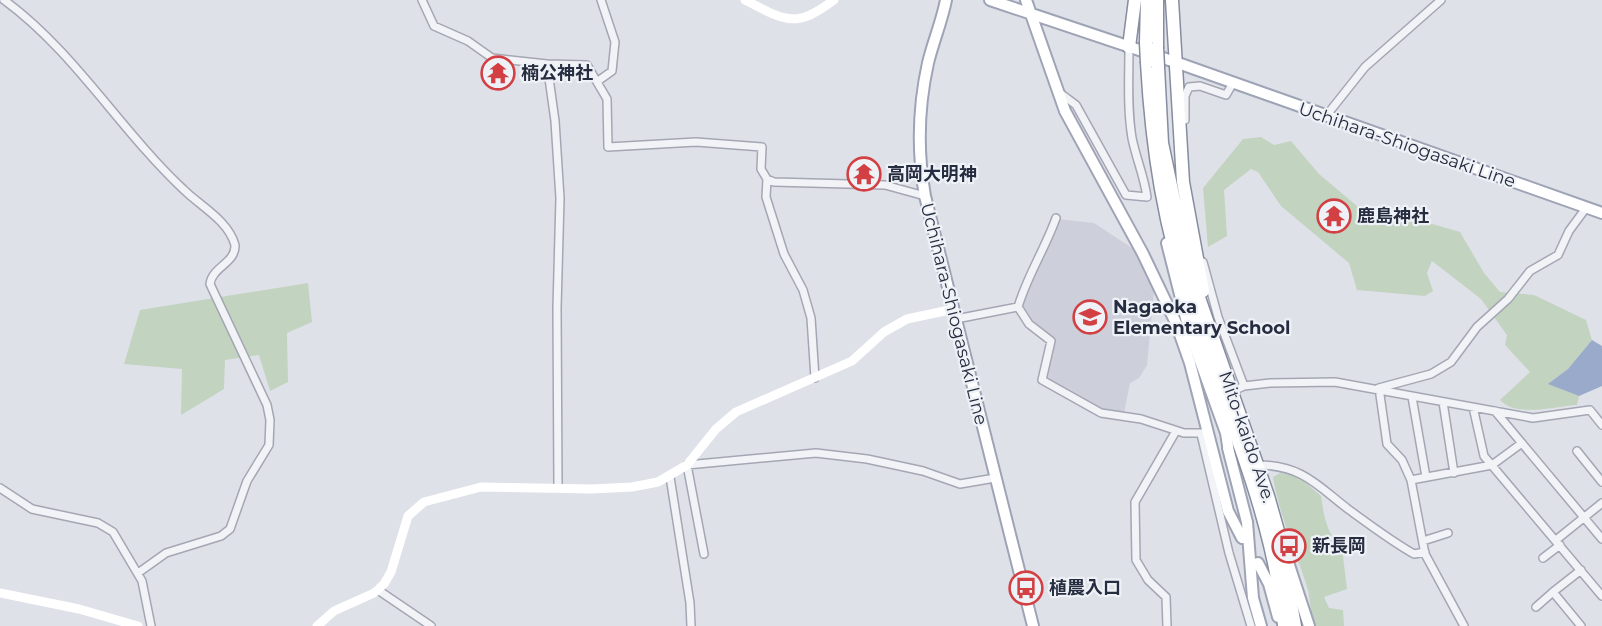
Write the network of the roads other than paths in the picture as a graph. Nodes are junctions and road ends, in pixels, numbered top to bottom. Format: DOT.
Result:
graph roads {
  1 [pos="4,0"];
  2 [pos="422,0"];
  3 [pos="601,0"];
  4 [pos="746,0"];
  5 [pos="834,0"];
  6 [pos="946,0"];
  7 [pos="990,0"];
  8 [pos="1026,0"];
  9 [pos="1135,0"];
  10 [pos="1147,0"];
  11 [pos="1156,0"];
  12 [pos="1175,0"];
  13 [pos="1442,0"];
  14 [pos="1031,15"];
  15 [pos="1152,45"];
  16 [pos="1130,47"];
  17 [pos="1178,63"];
  18 [pos="547,64"];
  19 [pos="1152,65"];
  20 [pos="598,81"];
  21 [pos="1233,83"];
  22 [pos="1056,90"];
  23 [pos="1326,116"];
  24 [pos="766,179"];
  25 [pos="1158,179"];
  26 [pos="925,196"];
  27 [pos="1586,208"];
  28 [pos="1602,213"];
  29 [pos="1056,218"];
  30 [pos="1018,307"];
  31 [pos="955,314"];
  32 [pos="1215,345"];
  33 [pos="1190,363"];
  34 [pos="815,378"];
  35 [pos="1379,388"];
  36 [pos="1239,389"];
  37 [pos="1412,397"];
  38 [pos="1443,402"];
  39 [pos="1473,407"];
  40 [pos="1495,411"];
  41 [pos="1602,425"];
  42 [pos="1176,431"];
  43 [pos="1205,434"];
  44 [pos="1522,443"];
  45 [pos="1577,451"];
  46 [pos="1229,452"];
  47 [pos="687,465"];
  48 [pos="1258,465"];
  49 [pos="1492,465"];
  50 [pos="1454,473"];
  51 [pos="669,477"];
  52 [pos="1426,477"];
  53 [pos="995,478"];
  54 [pos="1411,480"];
  55 [pos="1602,482"];
  56 [pos="0,488"];
  57 [pos="558,488"];
  58 [pos="1602,502"];
  59 [pos="1584,517"];
  60 [pos="1273,532"];
  61 [pos="1448,533"];
  62 [pos="1242,538"];
  63 [pos="1602,539"];
  64 [pos="1423,541"];
  65 [pos="1558,542"];
  66 [pos="1425,552"];
  67 [pos="704,554"];
  68 [pos="1543,558"];
  69 [pos="1258,563"];
  70 [pos="1581,570"];
  71 [pos="138,573"];
  72 [pos="378,590"];
  73 [pos="1553,592"];
  74 [pos="0,593"];
  75 [pos="1602,596"];
  76 [pos="1536,607"];
  77 [pos="138,626"];
  78 [pos="151,626"];
  79 [pos="317,626"];
  80 [pos="430,626"];
  81 [pos="691,626"];
  82 [pos="1033,626"];
  83 [pos="1167,626"];
  84 [pos="1251,626"];
  85 [pos="1261,626"];
  86 [pos="1282,626"];
  87 [pos="1295,626"];
  88 [pos="1309,626"];
  89 [pos="1464,626"];
  90 [pos="1581,626"];
  1 -- 71 [label="street"];
  2 -- 18 [label="street"];
  3 -- 20 [label="street"];
  4 -- 5 [label="street"];
  6 -- 26 [label="main road, Uchihara-Shiogasaki Line"];
  7 -- 14 [label="main road"];
  8 -- 14 [label="main road"];
  9 -- 16 [label="highway"];
  10 -- 15 [label="highway"];
  11 -- 15 [label="highway"];
  12 -- 17 [label="highway"];
  13 -- 23 [label="street"];
  14 -- 16 [label="main road, Uchihara-Shiogasaki Line"];
  14 -- 22 [label="main road"];
  15 -- 19 [label="highway, bridge"];
  16 -- 17 [label="main road, Uchihara-Shiogasaki Line"];
  16 -- 22 [label="street"];
  17 -- 21 [label="main road, Uchihara-Shiogasaki Line"];
  17 -- 32 [label="highway"];
  18 -- 20 [label="street"];
  18 -- 57 [label="street"];
  19 -- 25 [label="highway, Mito-kaido Ave."];
  19 -- 32 [label="highway"];
  20 -- 24 [label="street"];
  21 -- 23 [label="main road, Uchihara-Shiogasaki Line"];
  21 -- 36 [label="street"];
  22 -- 33 [label="main road"];
  23 -- 27 [label="main road, Uchihara-Shiogasaki Line"];
  24 -- 26 [label="street"];
  24 -- 34 [label="street"];
  25 -- 46 [label="main road"];
  25 -- 60 [label="highway, Mito-kaido Ave."];
  26 -- 31 [label="main road, Uchihara-Shiogasaki Line"];
  27 -- 28 [label="main road, Uchihara-Shiogasaki Line"];
  27 -- 35 [label="street"];
  29 -- 30 [label="street"];
  30 -- 31 [label="street"];
  30 -- 42 [label="street"];
  31 -- 34 [label="street"];
  31 -- 53 [label="main road, Uchihara-Shiogasaki Line"];
  32 -- 36 [label="highway, Mito-kaido Ave."];
  33 -- 43 [label="main road"];
  33 -- 46 [label="main road"];
  34 -- 47 [label="street"];
  35 -- 36 [label="street"];
  35 -- 37 [label="street"];
  35 -- 54 [label="street"];
  36 -- 48 [label="highway, Mito-kaido Ave."];
  37 -- 38 [label="street"];
  37 -- 52 [label="street"];
  38 -- 39 [label="street"];
  38 -- 50 [label="street"];
  39 -- 40 [label="street"];
  39 -- 49 [label="street"];
  40 -- 41 [label="street"];
  40 -- 44 [label="street"];
  42 -- 43 [label="street"];
  42 -- 83 [label="street"];
  43 -- 62 [label="main road"];
  43 -- 84 [label="street"];
  44 -- 49 [label="street"];
  44 -- 59 [label="street"];
  45 -- 55 [label="street"];
  46 -- 85 [label="main road"];
  47 -- 51 [label="street"];
  47 -- 53 [label="street"];
  47 -- 67 [label="street"];
  48 -- 60 [label="highway, Mito-kaido Ave."];
  48 -- 66 [label="street"];
  49 -- 50 [label="street"];
  49 -- 65 [label="street"];
  50 -- 52 [label="street"];
  51 -- 57 [label="street"];
  51 -- 81 [label="street"];
  52 -- 54 [label="street"];
  53 -- 82 [label="main road, Uchihara-Shiogasaki Line"];
  54 -- 64 [label="street"];
  56 -- 71 [label="street"];
  57 -- 72 [label="street"];
  58 -- 59 [label="street"];
  59 -- 63 [label="street"];
  59 -- 65 [label="street"];
  60 -- 86 [label="highway"];
  60 -- 87 [label="highway"];
  60 -- 88 [label="main road"];
  61 -- 64 [label="street"];
  64 -- 66 [label="street"];
  65 -- 68 [label="street"];
  65 -- 70 [label="street"];
  66 -- 89 [label="street"];
  69 -- 86 [label="main road"];
  70 -- 73 [label="street"];
  70 -- 75 [label="street"];
  71 -- 78 [label="street"];
  72 -- 79 [label="street"];
  72 -- 80 [label="street"];
  73 -- 76 [label="street"];
  73 -- 90 [label="street"];
  74 -- 77 [label="street"];
}
